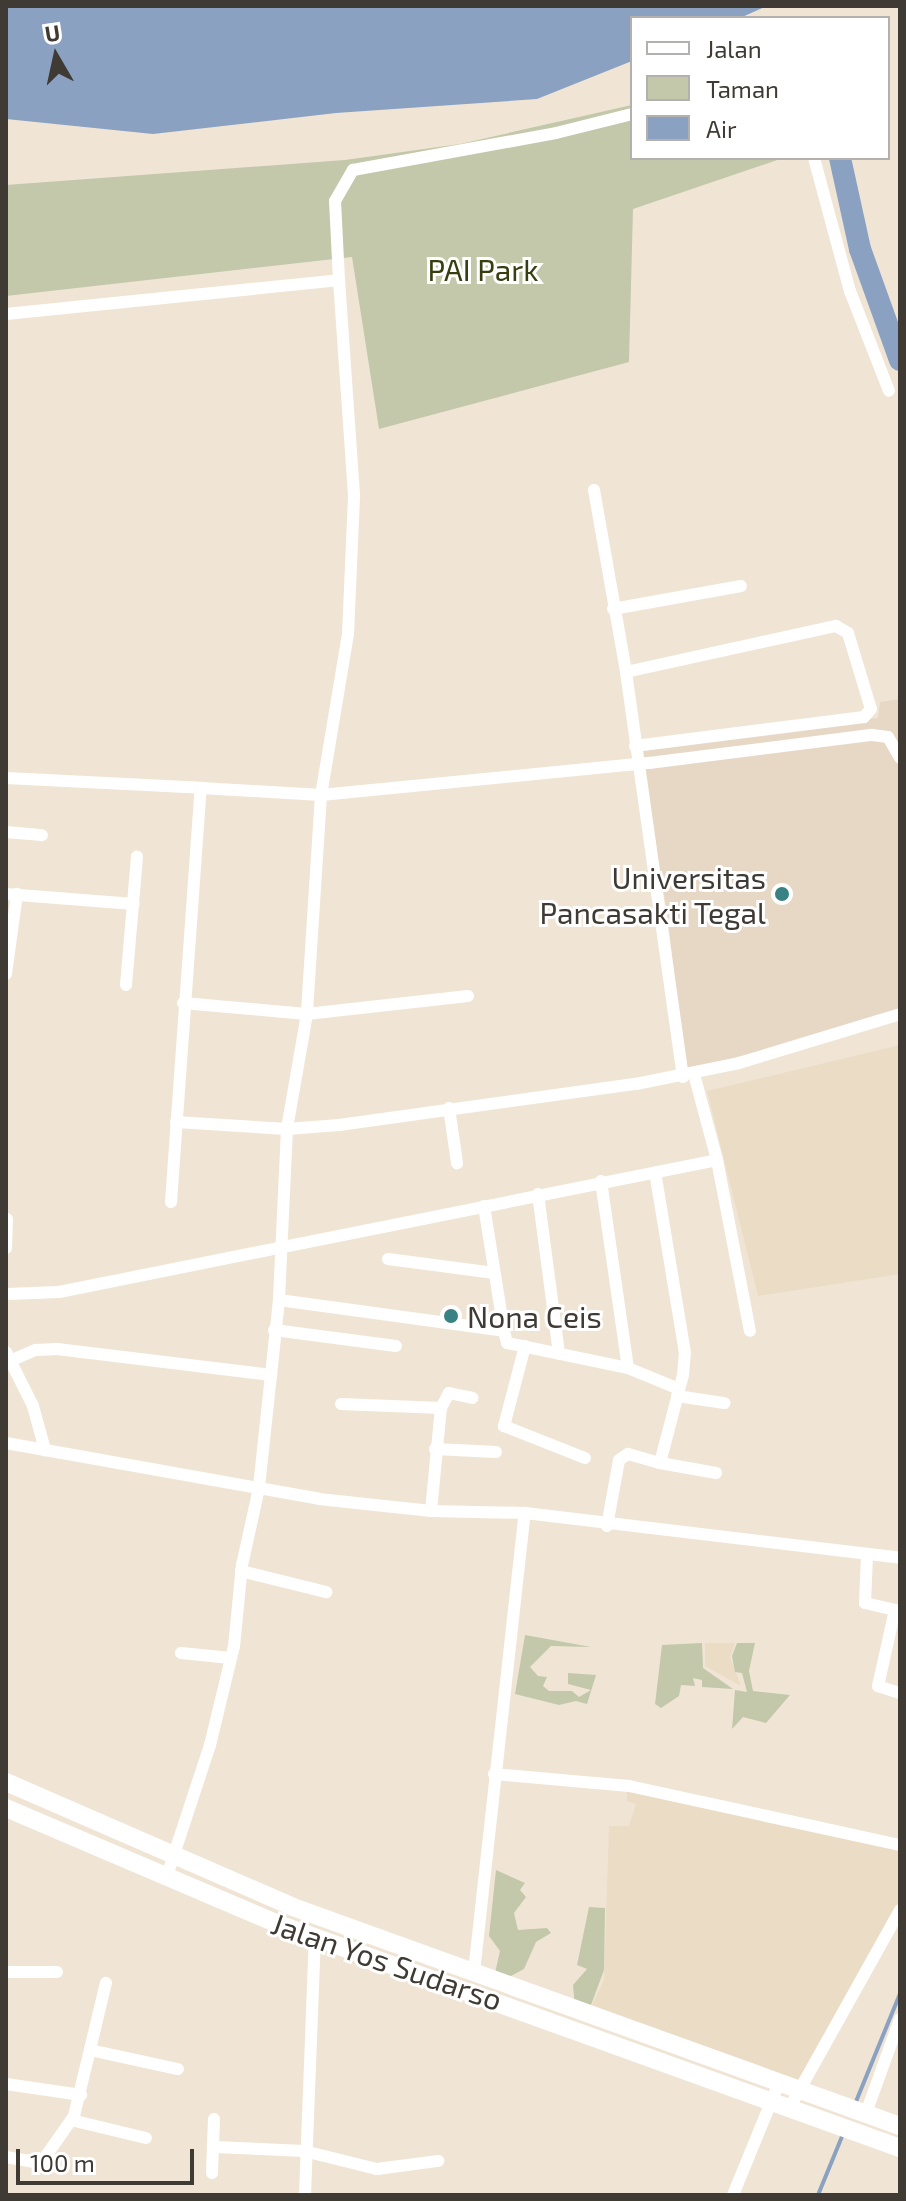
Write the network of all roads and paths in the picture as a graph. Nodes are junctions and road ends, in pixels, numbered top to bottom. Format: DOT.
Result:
graph roads {
  1 [pos="630,114"];
  2 [pos="815,160"];
  3 [pos="339,280"];
  4 [pos="6,314"];
  5 [pos="889,391"];
  6 [pos="594,490"];
  7 [pos="741,586"];
  8 [pos="613,609"];
  9 [pos="626,672"];
  10 [pos="635,746"];
  11 [pos="900,758"];
  12 [pos="636,765"];
  13 [pos="6,778"];
  14 [pos="201,788"];
  15 [pos="321,795"];
  16 [pos="6,832"];
  17 [pos="42,835"];
  18 [pos="137,856"];
  19 [pos="11,894"];
  20 [pos="134,904"];
  21 [pos="6,972"];
  22 [pos="126,985"];
  23 [pos="468,996"];
  24 [pos="183,1003"];
  25 [pos="307,1014"];
  26 [pos="900,1014"];
  27 [pos="688,1075"];
  28 [pos="449,1108"];
  29 [pos="176,1122"];
  30 [pos="287,1129"];
  31 [pos="717,1160"];
  32 [pos="457,1163"];
  33 [pos="655,1172"];
  34 [pos="601,1181"];
  35 [pos="538,1194"];
  36 [pos="171,1202"];
  37 [pos="484,1206"];
  38 [pos="7,1219"];
  39 [pos="6,1248"];
  40 [pos="282,1248"];
  41 [pos="388,1259"];
  42 [pos="494,1273"];
  43 [pos="6,1294"];
  44 [pos="279,1300"];
  45 [pos="274,1330"];
  46 [pos="504,1331"];
  47 [pos="750,1331"];
  48 [pos="396,1346"];
  49 [pos="525,1346"];
  50 [pos="559,1354"];
  51 [pos="9,1356"];
  52 [pos="628,1368"];
  53 [pos="271,1375"];
  54 [pos="678,1393"];
  55 [pos="472,1398"];
  56 [pos="724,1403"];
  57 [pos="341,1404"];
  58 [pos="441,1408"];
  59 [pos="6,1443"];
  60 [pos="435,1449"];
  61 [pos="45,1450"];
  62 [pos="496,1452"];
  63 [pos="585,1458"];
  64 [pos="660,1463"];
  65 [pos="716,1473"];
  66 [pos="259,1488"];
  67 [pos="431,1511"];
  68 [pos="525,1513"];
  69 [pos="607,1526"];
  70 [pos="867,1555"];
  71 [pos="900,1558"];
  72 [pos="241,1571"];
  73 [pos="326,1592"];
  74 [pos="898,1611"];
  75 [pos="181,1653"];
  76 [pos="231,1658"];
  77 [pos="900,1693"];
  78 [pos="494,1774"];
  79 [pos="6,1782"];
  80 [pos="6,1808"];
  81 [pos="900,1845"];
  82 [pos="175,1857"];
  83 [pos="167,1876"];
  84 [pos="900,1910"];
  85 [pos="315,1935"];
  86 [pos="886,1937"];
  87 [pos="900,1941"];
  88 [pos="6,1972"];
  89 [pos="57,1972"];
  90 [pos="474,1972"];
  91 [pos="106,1983"];
  92 [pos="900,2019"];
  93 [pos="90,2050"];
  94 [pos="894,2055"];
  95 [pos="178,2069"];
  96 [pos="6,2084"];
  97 [pos="781,2092"];
  98 [pos="81,2095"];
  99 [pos="864,2113"];
  100 [pos="214,2119"];
  101 [pos="71,2120"];
  102 [pos="900,2126"];
  103 [pos="146,2138"];
  104 [pos="214,2147"];
  105 [pos="900,2148"];
  106 [pos="304,2151"];
  107 [pos="6,2157"];
  108 [pos="438,2161"];
  109 [pos="212,2173"];
  110 [pos="305,2195"];
  111 [pos="733,2195"];
  1 -- 3 [label="street"];
  2 -- 5 [label="street"];
  3 -- 4 [label="street"];
  3 -- 15 [label="street"];
  6 -- 8 [label="street"];
  7 -- 8 [label="street"];
  8 -- 9 [label="street"];
  9 -- 10 [label="street"];
  9 -- 10 [label="street"];
  10 -- 12 [label="street"];
  11 -- 12 [label="street"];
  12 -- 15 [label="street"];
  12 -- 27 [label="street"];
  13 -- 14 [label="street"];
  14 -- 15 [label="street"];
  14 -- 24 [label="street"];
  15 -- 25 [label="street"];
  16 -- 17 [label="street"];
  18 -- 20 [label="street"];
  19 -- 20 [label="street"];
  19 -- 21 [label="street"];
  20 -- 22 [label="street"];
  23 -- 25 [label="street"];
  24 -- 25 [label="street"];
  24 -- 29 [label="street"];
  25 -- 30 [label="street"];
  26 -- 27 [label="street"];
  27 -- 28 [label="street"];
  27 -- 31 [label="street"];
  28 -- 30 [label="street"];
  28 -- 32 [label="street"];
  29 -- 30 [label="street"];
  29 -- 36 [label="street"];
  30 -- 40 [label="street"];
  31 -- 33 [label="street"];
  31 -- 47 [label="street"];
  33 -- 34 [label="street"];
  33 -- 54 [label="street"];
  34 -- 35 [label="street"];
  34 -- 52 [label="street"];
  35 -- 37 [label="street"];
  35 -- 50 [label="street"];
  37 -- 40 [label="street"];
  37 -- 42 [label="street"];
  38 -- 39 [label="street"];
  40 -- 43 [label="street"];
  40 -- 44 [label="street"];
  41 -- 42 [label="street"];
  42 -- 46 [label="street"];
  44 -- 45 [label="street"];
  44 -- 46 [label="street"];
  45 -- 48 [label="street"];
  45 -- 53 [label="street"];
  46 -- 49 [label="street"];
  49 -- 50 [label="street"];
  49 -- 63 [label="street"];
  50 -- 52 [label="street"];
  51 -- 53 [label="street"];
  51 -- 61 [label="street"];
  52 -- 54 [label="street"];
  53 -- 66 [label="street"];
  54 -- 56 [label="street"];
  54 -- 64 [label="street"];
  55 -- 58 [label="street"];
  57 -- 58 [label="street"];
  58 -- 60 [label="street"];
  59 -- 61 [label="street"];
  60 -- 62 [label="street"];
  60 -- 67 [label="street"];
  61 -- 66 [label="street"];
  64 -- 65 [label="street"];
  64 -- 69 [label="street"];
  66 -- 67 [label="street"];
  66 -- 72 [label="street"];
  67 -- 68 [label="street"];
  68 -- 69 [label="street"];
  68 -- 78 [label="street"];
  69 -- 70 [label="street"];
  70 -- 71 [label="street"];
  70 -- 74 [label="street"];
  72 -- 73 [label="street"];
  72 -- 76 [label="street"];
  74 -- 77 [label="street"];
  75 -- 76 [label="street"];
  76 -- 82 [label="street"];
  78 -- 81 [label="street"];
  78 -- 90 [label="street"];
  79 -- 82 [label="highway, Jalan Yos Sudarso"];
  80 -- 83 [label="highway, Jalan Yos Sudarso"];
  82 -- 83 [label="street"];
  82 -- 90 [label="highway, Jalan Yos Sudarso"];
  83 -- 85 [label="highway, Jalan Yos Sudarso"];
  84 -- 86 [label="street"];
  85 -- 97 [label="highway, Jalan Yos Sudarso"];
  85 -- 106 [label="street"];
  86 -- 87 [label="street"];
  86 -- 97 [label="street"];
  88 -- 89 [label="street"];
  90 -- 97 [label="highway, Jalan Yos Sudarso"];
  91 -- 93 [label="street"];
  92 -- 94 [label="street"];
  93 -- 95 [label="street"];
  93 -- 98 [label="street"];
  94 -- 99 [label="street"];
  96 -- 98 [label="street"];
  97 -- 99 [label="highway"];
  97 -- 105 [label="highway"];
  97 -- 111 [label="street"];
  98 -- 101 [label="street"];
  99 -- 102 [label="highway"];
  100 -- 104 [label="street"];
  101 -- 103 [label="street"];
  101 -- 107 [label="street"];
  104 -- 106 [label="street"];
  104 -- 109 [label="street"];
  106 -- 108 [label="street"];
  106 -- 110 [label="street"];
}
